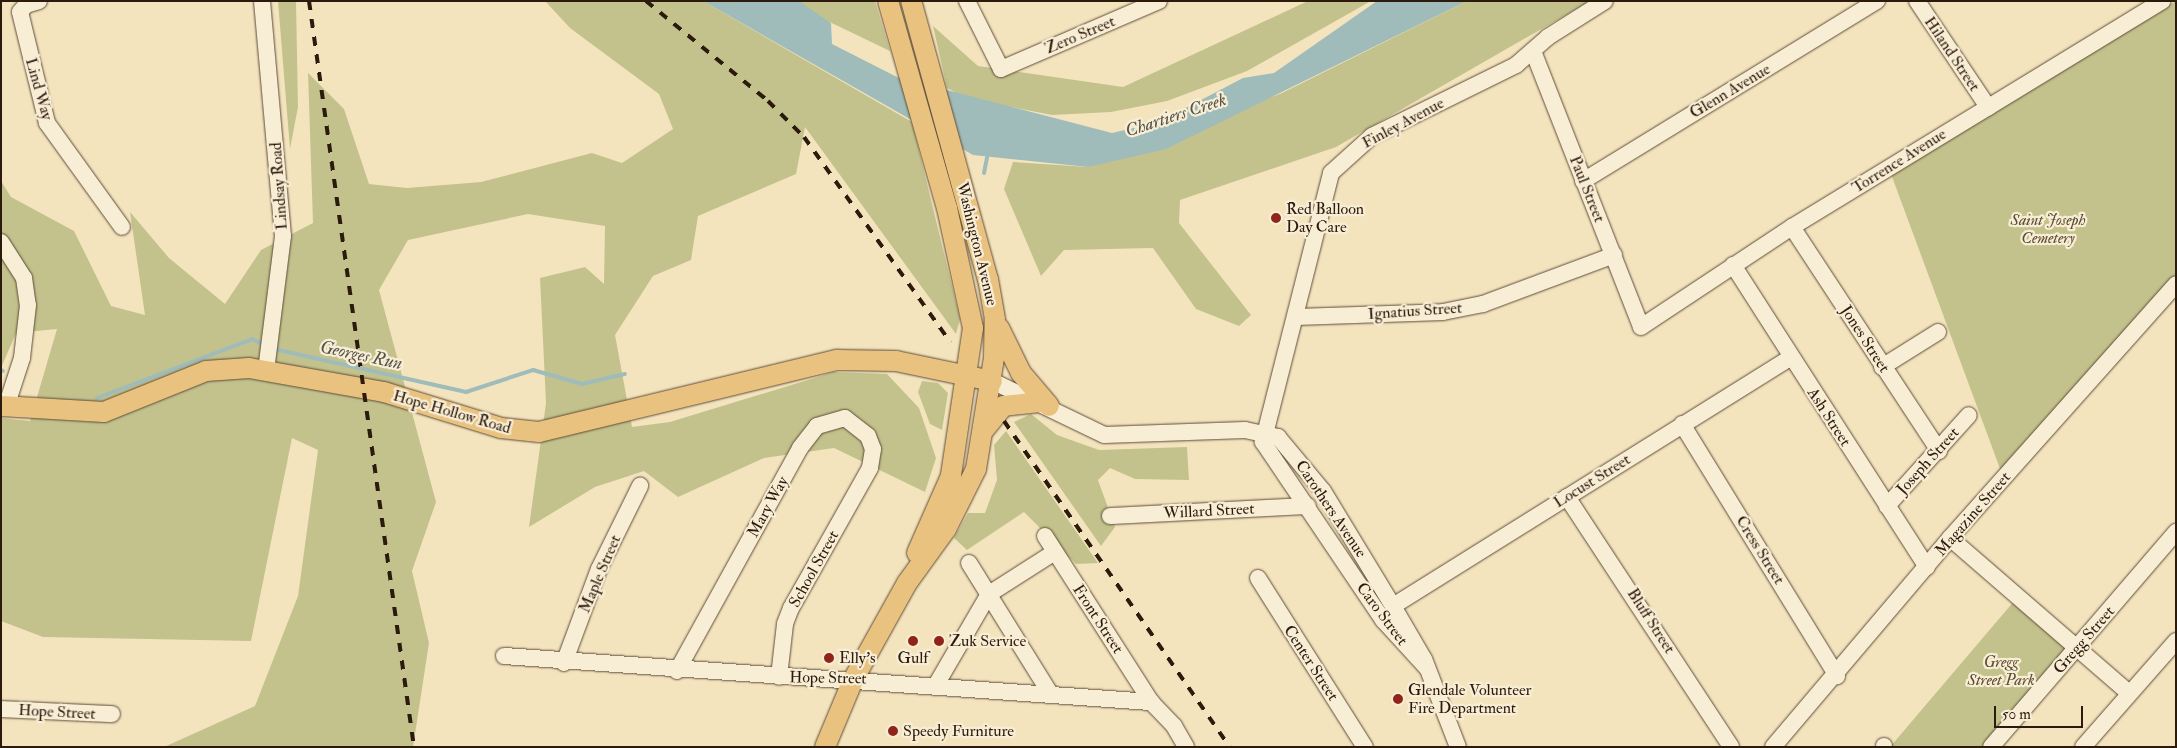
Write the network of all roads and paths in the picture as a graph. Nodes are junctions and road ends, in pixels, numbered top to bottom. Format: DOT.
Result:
graph roads {
  1 [pos="39,1"];
  2 [pos="262,1"];
  3 [pos="888,1"];
  4 [pos="967,1"];
  5 [pos="1159,1"];
  6 [pos="1605,1"];
  7 [pos="1877,1"];
  8 [pos="1917,1"];
  9 [pos="2162,1"];
  10 [pos="912,6"];
  11 [pos="1533,51"];
  12 [pos="1988,106"];
  13 [pos="1583,181"];
  14 [pos="122,227"];
  15 [pos="1792,227"];
  16 [pos="1,242"];
  17 [pos="1614,255"];
  18 [pos="1734,265"];
  19 [pos="2176,284"];
  20 [pos="1296,317"];
  21 [pos="995,319"];
  22 [pos="1641,327"];
  23 [pos="1938,332"];
  24 [pos="1791,357"];
  25 [pos="267,363"];
  26 [pos="1882,367"];
  27 [pos="969,375"];
  28 [pos="992,381"];
  29 [pos="1044,404"];
  30 [pos="4,406"];
  31 [pos="1969,415"];
  32 [pos="1682,424"];
  33 [pos="1266,432"];
  34 [pos="981,435"];
  35 [pos="1939,451"];
  36 [pos="870,468"];
  37 [pos="640,486"];
  38 [pos="1567,496"];
  39 [pos="1308,506"];
  40 [pos="1887,506"];
  41 [pos="1110,516"];
  42 [pos="2176,532"];
  43 [pos="1045,536"];
  44 [pos="1950,538"];
  45 [pos="1055,552"];
  46 [pos="969,563"];
  47 [pos="1927,567"];
  48 [pos="1258,578"];
  49 [pos="907,583"];
  50 [pos="989,594"];
  51 [pos="1393,606"];
  52 [pos="2176,641"];
  53 [pos="2077,648"];
  54 [pos="504,656"];
  55 [pos="564,663"];
  56 [pos="1427,668"];
  57 [pos="677,671"];
  58 [pos="1838,676"];
  59 [pos="779,677"];
  60 [pos="854,680"];
  61 [pos="936,685"];
  62 [pos="1050,693"];
  63 [pos="2129,693"];
  64 [pos="1152,702"];
  65 [pos="1,709"];
  66 [pos="112,714"];
  67 [pos="826,747"];
  68 [pos="1186,747"];
  69 [pos="1365,747"];
  70 [pos="1458,747"];
  71 [pos="1730,747"];
  72 [pos="1774,747"];
  73 [pos="1991,747"];
  74 [pos="2083,747"];
  1 -- 14 [label="street, Lind Way"];
  2 -- 25 [label="street, Lindsay Road"];
  3 -- 27 [label="main road, Washington Avenue"];
  4 -- 5 [label="street, Zero Street"];
  6 -- 11 [label="street, Finley Avenue"];
  7 -- 13 [label="street, Glenn Avenue"];
  8 -- 12 [label="street, Hiland Street"];
  9 -- 12 [label="street, Torrence Avenue"];
  10 -- 21 [label="main road, Washington Avenue"];
  11 -- 13 [label="street, Paul Street"];
  11 -- 20 [label="street, Finley Avenue"];
  12 -- 15 [label="street, Torrence Avenue"];
  13 -- 17 [label="street, Paul Street"];
  15 -- 18 [label="street, Torrence Avenue"];
  15 -- 26 [label="street, Jones Street"];
  16 -- 30 [label="street"];
  17 -- 20 [label="street, Ignatius Street"];
  17 -- 22 [label="street, Paul Street"];
  18 -- 22 [label="street, Torrence Avenue"];
  18 -- 24 [label="street, Ash Street"];
  19 -- 44 [label="street, Magazine Street"];
  20 -- 33 [label="street, Finley Avenue"];
  21 -- 28 [label="main road, Washington Avenue"];
  21 -- 29 [label="main road"];
  23 -- 26 [label="street"];
  24 -- 32 [label="street, Locust Street"];
  24 -- 40 [label="street, Ash Street"];
  25 -- 27 [label="main road, Hope Hollow Road"];
  25 -- 30 [label="main road, Hope Hollow Road"];
  26 -- 35 [label="street, Jones Street"];
  27 -- 28 [label="main road, Hope Hollow Road"];
  27 -- 49 [label="main road, Washington Avenue"];
  28 -- 29 [label="street"];
  28 -- 34 [label="main road, Washington Avenue"];
  29 -- 33 [label="street"];
  29 -- 34 [label="main road"];
  31 -- 35 [label="street, Joseph Street"];
  32 -- 38 [label="street, Locust Street"];
  32 -- 58 [label="street, Cress Street"];
  33 -- 39 [label="street, Caro Street"];
  33 -- 51 [label="street, Carothers Avenue"];
  34 -- 49 [label="main road, Washington Avenue"];
  35 -- 40 [label="street, Joseph Street"];
  36 -- 57 [label="street, Mary Way"];
  36 -- 59 [label="street, School Street"];
  37 -- 55 [label="street, Maple Street"];
  38 -- 51 [label="street, Locust Street"];
  38 -- 71 [label="street, Bluff Street"];
  39 -- 41 [label="street, Willard Street"];
  39 -- 56 [label="street, Caro Street"];
  40 -- 47 [label="street, Ash Street"];
  42 -- 53 [label="street, Gregg Street"];
  43 -- 45 [label="street, Front Street"];
  44 -- 47 [label="street, Magazine Street"];
  44 -- 53 [label="street"];
  45 -- 50 [label="street"];
  45 -- 64 [label="street, Front Street"];
  46 -- 50 [label="street"];
  47 -- 58 [label="street, Magazine Street"];
  48 -- 69 [label="street, Center Street"];
  49 -- 60 [label="main road, Washington Avenue"];
  50 -- 61 [label="street"];
  50 -- 62 [label="street"];
  51 -- 56 [label="street, Carothers Avenue"];
  52 -- 63 [label="street"];
  53 -- 63 [label="street"];
  53 -- 73 [label="street, Gregg Street"];
  54 -- 55 [label="street, Hope Street"];
  55 -- 57 [label="street, Hope Street"];
  56 -- 70 [label="street, Carothers Avenue"];
  57 -- 59 [label="street, Hope Street"];
  58 -- 72 [label="street, Magazine Street"];
  59 -- 60 [label="street, Hope Street"];
  60 -- 61 [label="street, Hope Street"];
  60 -- 67 [label="main road, Washington Avenue"];
  61 -- 62 [label="street, Hope Street"];
  62 -- 64 [label="street, Hope Street"];
  63 -- 74 [label="street"];
  64 -- 68 [label="street, Front Street"];
  65 -- 66 [label="street, Hope Street"];
}
